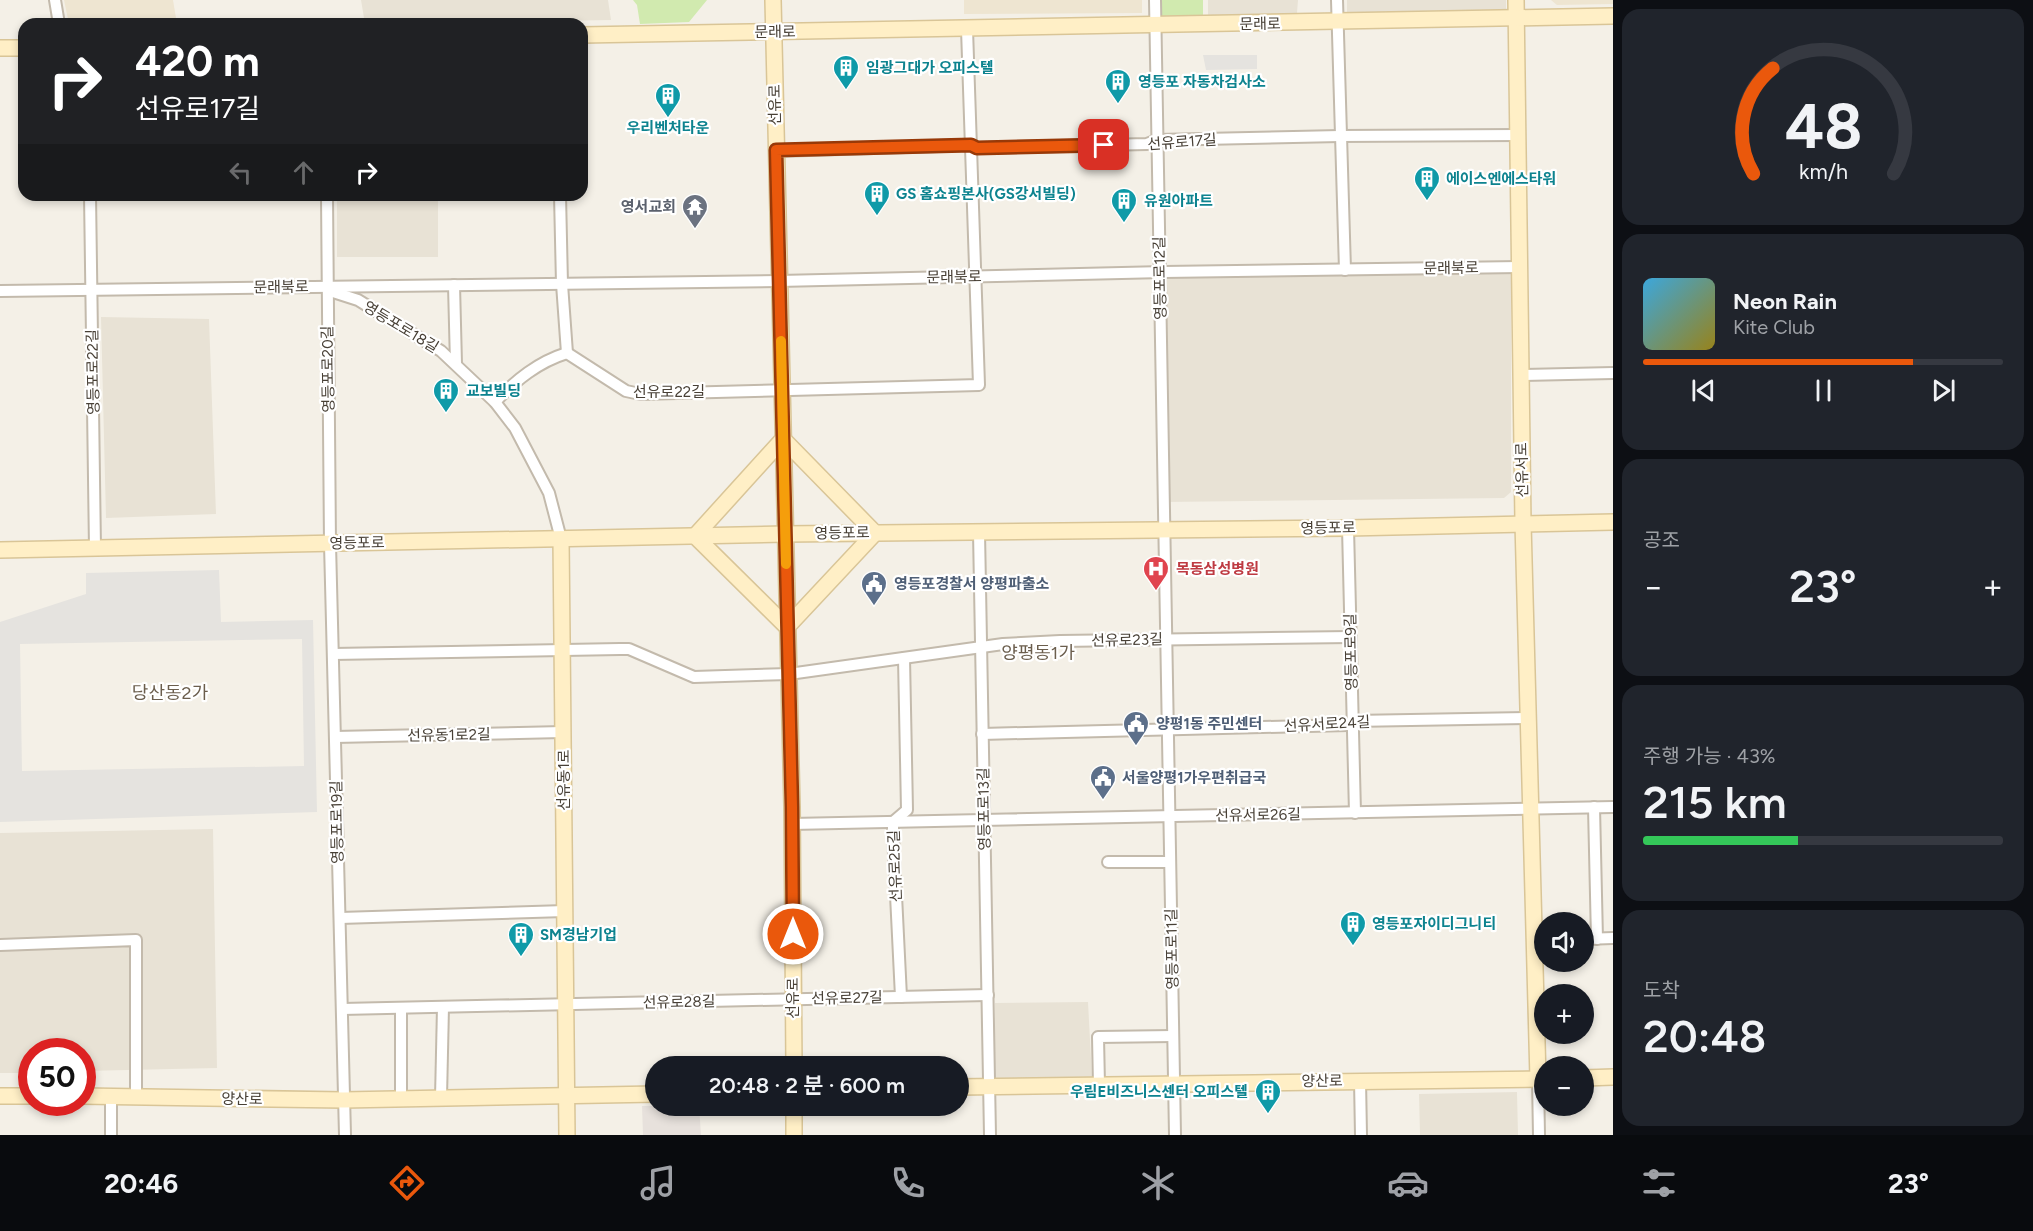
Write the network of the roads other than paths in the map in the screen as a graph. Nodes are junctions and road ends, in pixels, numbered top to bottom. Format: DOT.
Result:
graph roads {
  1 [pos="55,0"];
  2 [pos="773,0"];
  3 [pos="1155,0"];
  4 [pos="1337,0"];
  5 [pos="1516,0"];
  6 [pos="1613,16"];
  7 [pos="58,18"];
  8 [pos="1516,18"];
  9 [pos="1337,23"];
  10 [pos="1155,26"];
  11 [pos="967,29"];
  12 [pos="773,32"];
  13 [pos="588,35"];
  14 [pos="0,48"];
  15 [pos="18,48"];
  16 [pos="1518,135"];
  17 [pos="1340,136"];
  18 [pos="1157,140"];
  19 [pos="971,145"];
  20 [pos="776,150"];
  21 [pos="90,201"];
  22 [pos="327,201"];
  23 [pos="560,201"];
  24 [pos="1520,267"];
  25 [pos="1346,270"];
  26 [pos="1160,272"];
  27 [pos="975,276"];
  28 [pos="779,281"];
  29 [pos="562,284"];
  30 [pos="454,285"];
  31 [pos="327,286"];
  32 [pos="92,290"];
  33 [pos="0,291"];
  34 [pos="567,353"];
  35 [pos="456,364"];
  36 [pos="1613,373"];
  37 [pos="1521,375"];
  38 [pos="782,390"];
  39 [pos="495,402"];
  40 [pos="783,439"];
  41 [pos="1613,522"];
  42 [pos="1523,523"];
  43 [pos="1348,528"];
  44 [pos="1164,530"];
  45 [pos="978,532"];
  46 [pos="875,533"];
  47 [pos="785,534"];
  48 [pos="695,536"];
  49 [pos="561,539"];
  50 [pos="330,543"];
  51 [pos="95,549"];
  52 [pos="0,550"];
  53 [pos="787,627"];
  54 [pos="1351,637"];
  55 [pos="1166,639"];
  56 [pos="981,648"];
  57 [pos="562,650"];
  58 [pos="333,654"];
  59 [pos="904,658"];
  60 [pos="789,674"];
  61 [pos="1528,718"];
  62 [pos="1353,721"];
  63 [pos="1168,729"];
  64 [pos="563,732"];
  65 [pos="982,734"];
  66 [pos="335,737"];
  67 [pos="1594,807"];
  68 [pos="1613,807"];
  69 [pos="1531,809"];
  70 [pos="1355,813"];
  71 [pos="1169,817"];
  72 [pos="984,820"];
  73 [pos="893,822"];
  74 [pos="792,824"];
  75 [pos="1108,862"];
  76 [pos="1170,862"];
  77 [pos="897,910"];
  78 [pos="565,911"];
  79 [pos="1538,912"];
  80 [pos="340,918"];
  81 [pos="1613,938"];
  82 [pos="1597,939"];
  83 [pos="0,945"];
  84 [pos="1540,972"];
  85 [pos="988,995"];
  86 [pos="902,997"];
  87 [pos="793,999"];
  88 [pos="565,1004"];
  89 [pos="443,1007"];
  90 [pos="401,1008"];
  91 [pos="342,1009"];
  92 [pos="1173,1036"];
  93 [pos="794,1056"];
  94 [pos="1542,1056"];
  95 [pos="1613,1077"];
  96 [pos="1594,1078"];
  97 [pos="1534,1079"];
  98 [pos="1360,1080"];
  99 [pos="1174,1084"];
  100 [pos="1099,1085"];
  101 [pos="989,1086"];
  102 [pos="969,1087"];
  103 [pos="645,1094"];
  104 [pos="0,1096"];
  105 [pos="18,1096"];
  106 [pos="96,1096"];
  107 [pos="111,1096"];
  108 [pos="566,1096"];
  109 [pos="136,1097"];
  110 [pos="441,1098"];
  111 [pos="401,1099"];
  112 [pos="345,1100"];
  113 [pos="794,1116"];
  114 [pos="1540,1116"];
  115 [pos="111,1135"];
  116 [pos="345,1135"];
  117 [pos="567,1135"];
  118 [pos="794,1135"];
  119 [pos="990,1135"];
  120 [pos="1175,1135"];
  121 [pos="1361,1135"];
  122 [pos="1539,1135"];
  1 -- 7 [label="street"];
  2 -- 12 [label="street, 선유로"];
  3 -- 10 [label="street, 영등포로12길"];
  4 -- 9 [label="street"];
  5 -- 8 [label="street, 선유서로"];
  6 -- 8 [label="street, 문래로"];
  8 -- 9 [label="street, 문래로"];
  8 -- 16 [label="street, 선유서로"];
  9 -- 10 [label="street, 문래로"];
  9 -- 17 [label="street"];
  10 -- 11 [label="street, 문래로"];
  10 -- 18 [label="street, 영등포로12길"];
  11 -- 12 [label="street, 문래로"];
  11 -- 19 [label="street"];
  12 -- 13 [label="street, 문래로"];
  12 -- 20 [label="street, 선유로"];
  14 -- 15 [label="street"];
  16 -- 17 [label="street, 선유로17길"];
  16 -- 24 [label="street, 선유서로"];
  17 -- 18 [label="street, 선유로17길"];
  17 -- 25 [label="street"];
  18 -- 19 [label="street, 선유로17길"];
  18 -- 26 [label="street, 영등포로12길"];
  19 -- 20 [label="street, 선유로17길"];
  19 -- 27 [label="street"];
  20 -- 28 [label="street, 선유로"];
  21 -- 32 [label="street, 영등포로22길"];
  22 -- 31 [label="street, 영등포로20길"];
  23 -- 29 [label="street"];
  24 -- 25 [label="street, 문래북로"];
  24 -- 37 [label="street, 선유서로"];
  25 -- 26 [label="street, 문래북로"];
  26 -- 27 [label="street, 문래북로"];
  26 -- 44 [label="street, 영등포로12길"];
  27 -- 28 [label="street, 문래북로"];
  27 -- 38 [label="street"];
  28 -- 29 [label="street, 문래북로"];
  28 -- 38 [label="street, 선유로"];
  29 -- 30 [label="street, 문래북로"];
  29 -- 34 [label="street"];
  30 -- 31 [label="street, 문래북로"];
  30 -- 35 [label="street"];
  31 -- 32 [label="street, 문래북로"];
  31 -- 35 [label="street, 영등포로18길"];
  31 -- 50 [label="street, 영등포로20길"];
  32 -- 33 [label="street, 문래북로"];
  32 -- 51 [label="street, 영등포로22길"];
  34 -- 38 [label="street, 선유로22길"];
  34 -- 39 [label="street"];
  35 -- 39 [label="street, 영등포로18길"];
  36 -- 37 [label="street"];
  37 -- 42 [label="street, 선유서로"];
  38 -- 40 [label="street, 선유로"];
  39 -- 49 [label="street, 영등포로18길"];
  40 -- 46 [label="street"];
  40 -- 47 [label="street, 선유로"];
  40 -- 48 [label="street"];
  41 -- 42 [label="street, 영등포로"];
  42 -- 43 [label="street, 영등포로"];
  42 -- 61 [label="street, 선유서로"];
  43 -- 44 [label="street, 영등포로"];
  43 -- 54 [label="street, 영등포로9길"];
  44 -- 45 [label="street, 영등포로"];
  44 -- 55 [label="street, 영등포로11길"];
  45 -- 46 [label="street, 영등포로"];
  45 -- 56 [label="street, 영등포로13길"];
  46 -- 47 [label="street, 영등포로"];
  46 -- 53 [label="street"];
  47 -- 48 [label="street, 영등포로"];
  47 -- 53 [label="street, 선유로"];
  48 -- 49 [label="street, 영등포로"];
  48 -- 53 [label="street"];
  49 -- 50 [label="street, 영등포로"];
  49 -- 57 [label="street, 선유동1로"];
  50 -- 51 [label="street, 영등포로"];
  50 -- 58 [label="street, 영등포로19길"];
  51 -- 52 [label="street, 영등포로"];
  53 -- 60 [label="street, 선유로"];
  54 -- 55 [label="street, 선유로23길"];
  54 -- 62 [label="street, 영등포로9길"];
  55 -- 56 [label="street, 선유로23길"];
  55 -- 63 [label="street, 영등포로11길"];
  56 -- 59 [label="street, 선유로23길"];
  56 -- 65 [label="street, 영등포로13길"];
  57 -- 58 [label="street"];
  57 -- 60 [label="street, 선유로23길"];
  57 -- 64 [label="street, 선유동1로"];
  58 -- 66 [label="street, 영등포로19길"];
  59 -- 60 [label="street, 선유로23길"];
  59 -- 73 [label="street"];
  60 -- 74 [label="street, 선유로"];
  61 -- 62 [label="street, 선유서로24길"];
  61 -- 69 [label="street, 선유서로"];
  62 -- 63 [label="street, 선유서로24길"];
  62 -- 70 [label="street, 영등포로9길"];
  63 -- 65 [label="street, 선유서로24길"];
  63 -- 71 [label="street, 영등포로11길"];
  64 -- 66 [label="street, 선유동1로2길"];
  64 -- 78 [label="street, 선유동1로"];
  65 -- 72 [label="street, 영등포로13길"];
  66 -- 80 [label="street, 영등포로19길"];
  67 -- 68 [label="street"];
  67 -- 69 [label="street"];
  67 -- 82 [label="street"];
  69 -- 70 [label="street, 선유서로26길"];
  69 -- 79 [label="street, 선유서로"];
  70 -- 71 [label="street, 선유서로26길"];
  71 -- 72 [label="street, 선유서로26길"];
  71 -- 76 [label="street, 영등포로11길"];
  72 -- 73 [label="street, 선유로25길"];
  72 -- 85 [label="street, 영등포로13길"];
  73 -- 74 [label="street, 선유로25길"];
  73 -- 77 [label="street, 선유로25길"];
  74 -- 87 [label="street, 선유로"];
  75 -- 76 [label="street"];
  76 -- 92 [label="street, 영등포로11길"];
  77 -- 86 [label="street, 선유로27길"];
  78 -- 80 [label="street"];
  78 -- 88 [label="street, 선유동1로"];
  80 -- 91 [label="street, 영등포로19길"];
  81 -- 82 [label="street"];
  83 -- 109 [label="street"];
  84 -- 94 [label="street, 선유서로"];
  85 -- 86 [label="street, 선유로27길"];
  85 -- 101 [label="street, 영등포로13길"];
  86 -- 87 [label="street, 선유로27길"];
  87 -- 88 [label="street, 선유로28길"];
  87 -- 93 [label="street, 선유로"];
  88 -- 89 [label="street"];
  88 -- 108 [label="street, 선유동1로"];
  89 -- 90 [label="street"];
  89 -- 110 [label="street"];
  90 -- 91 [label="street"];
  90 -- 111 [label="street"];
  91 -- 112 [label="street, 영등포로19길"];
  92 -- 99 [label="street, 영등포로11길"];
  92 -- 100 [label="street"];
  95 -- 96 [label="street"];
  97 -- 98 [label="street, 양산로"];
  98 -- 99 [label="street, 양산로"];
  98 -- 121 [label="street"];
  99 -- 100 [label="street, 양산로"];
  99 -- 120 [label="street, 영등포로11길"];
  100 -- 101 [label="street, 양산로"];
  101 -- 102 [label="street, 양산로"];
  101 -- 119 [label="street"];
  103 -- 108 [label="street, 양산로"];
  104 -- 105 [label="street"];
  106 -- 107 [label="street, 양산로"];
  107 -- 109 [label="street, 양산로"];
  107 -- 115 [label="street"];
  108 -- 110 [label="street, 양산로"];
  108 -- 117 [label="street, 선유동1로"];
  109 -- 112 [label="street, 양산로"];
  110 -- 111 [label="street, 양산로"];
  111 -- 112 [label="street, 양산로"];
  112 -- 116 [label="street, 영등포로19길"];
  113 -- 118 [label="street"];
  114 -- 122 [label="street, 선유서로"];
}
